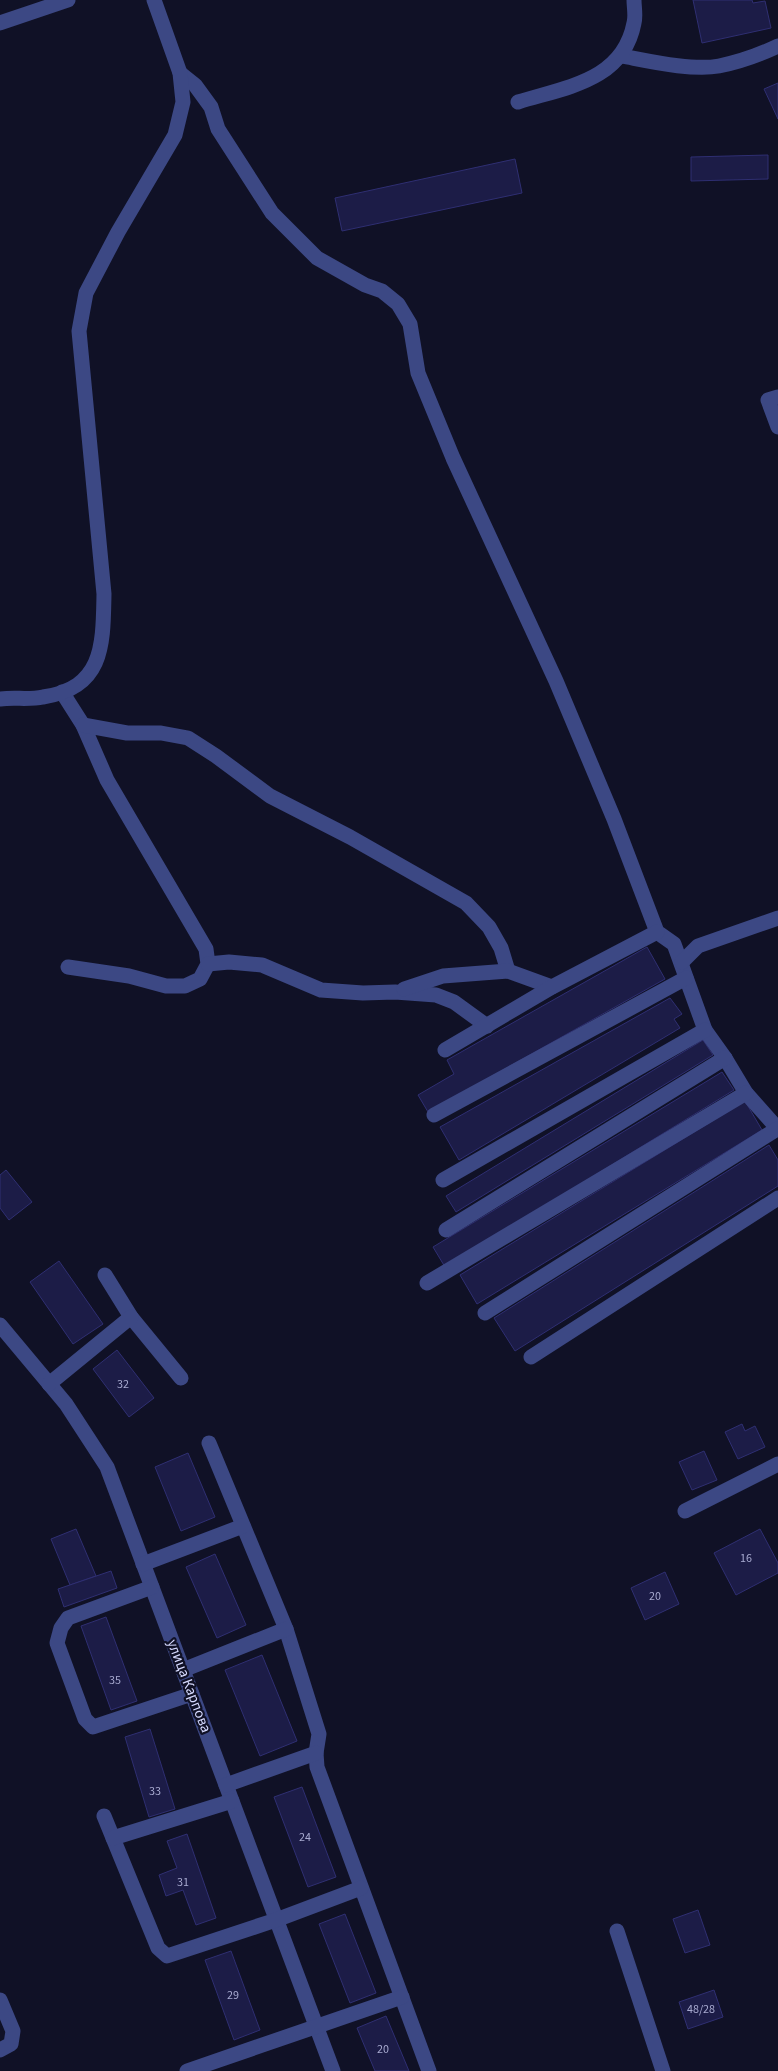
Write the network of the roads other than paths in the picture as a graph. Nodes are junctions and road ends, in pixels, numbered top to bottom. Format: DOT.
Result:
graph roads {
  1 [pos="68,0"];
  2 [pos="154,0"];
  3 [pos="634,0"];
  4 [pos="0,23"];
  5 [pos="778,46"];
  6 [pos="622,56"];
  7 [pos="180,73"];
  8 [pos="518,102"];
  9 [pos="778,397"];
  10 [pos="778,427"];
  11 [pos="62,692"];
  12 [pos="0,699"];
  13 [pos="83,725"];
  14 [pos="778,918"];
  15 [pos="657,932"];
  16 [pos="682,962"];
  17 [pos="208,964"];
  18 [pos="68,967"];
  19 [pos="508,971"];
  20 [pos="686,978"];
  21 [pos="552,987"];
  22 [pos="395,992"];
  23 [pos="487,1026"];
  24 [pos="705,1030"];
  25 [pos="445,1050"];
  26 [pos="725,1058"];
  27 [pos="746,1093"];
  28 [pos="434,1115"];
  29 [pos="778,1129"];
  30 [pos="443,1180"];
  31 [pos="778,1198"];
  32 [pos="446,1230"];
  33 [pos="105,1275"];
  34 [pos="427,1283"];
  35 [pos="485,1313"];
  36 [pos="131,1317"];
  37 [pos="0,1325"];
  38 [pos="531,1357"];
  39 [pos="181,1378"];
  40 [pos="49,1384"];
  41 [pos="209,1443"];
  42 [pos="778,1464"];
  43 [pos="684,1511"];
  44 [pos="243,1526"];
  45 [pos="143,1564"];
  46 [pos="152,1587"];
  47 [pos="286,1629"];
  48 [pos="183,1670"];
  49 [pos="192,1694"];
  50 [pos="316,1753"];
  51 [pos="226,1785"];
  52 [pos="232,1801"];
  53 [pos="104,1816"];
  54 [pos="113,1838"];
  55 [pos="361,1888"];
  56 [pos="276,1920"];
  57 [pos="617,1931"];
  58 [pos="402,1997"];
  59 [pos="0,2000"];
  60 [pos="316,2027"];
  61 [pos="0,2050"];
  62 [pos="196,2070"];
  63 [pos="333,2071"];
  64 [pos="429,2071"];
  65 [pos="663,2071"];
  1 -- 4 [label="street"];
  2 -- 7 [label="street"];
  3 -- 6 [label="street"];
  5 -- 6 [label="street"];
  6 -- 8 [label="street"];
  7 -- 11 [label="street"];
  7 -- 15 [label="street"];
  9 -- 10 [label="street"];
  11 -- 12 [label="street"];
  11 -- 13 [label="street"];
  13 -- 17 [label="street"];
  13 -- 19 [label="street"];
  14 -- 16 [label="street"];
  15 -- 16 [label="street"];
  15 -- 21 [label="street"];
  16 -- 20 [label="street"];
  17 -- 18 [label="street"];
  17 -- 22 [label="street"];
  19 -- 21 [label="street"];
  19 -- 22 [label="street"];
  20 -- 24 [label="street"];
  20 -- 28 [label="street"];
  21 -- 23 [label="street"];
  22 -- 23 [label="street"];
  23 -- 25 [label="street"];
  24 -- 26 [label="street"];
  24 -- 30 [label="street"];
  26 -- 27 [label="street"];
  26 -- 32 [label="street"];
  27 -- 29 [label="street"];
  27 -- 34 [label="street"];
  29 -- 35 [label="street"];
  31 -- 38 [label="street"];
  33 -- 36 [label="street"];
  36 -- 39 [label="street"];
  36 -- 40 [label="street"];
  37 -- 40 [label="street, улица Карпова"];
  40 -- 45 [label="street, улица Карпова"];
  41 -- 44 [label="street"];
  42 -- 43 [label="street"];
  44 -- 45 [label="street"];
  44 -- 47 [label="street"];
  45 -- 46 [label="street, улица Карпова"];
  46 -- 48 [label="street, улица Карпова"];
  46 -- 49 [label="street"];
  47 -- 48 [label="street"];
  47 -- 50 [label="street"];
  48 -- 49 [label="street, улица Карпова"];
  49 -- 51 [label="street, улица Карпова"];
  50 -- 51 [label="street"];
  50 -- 55 [label="street"];
  51 -- 52 [label="street, улица Карпова"];
  52 -- 54 [label="street"];
  52 -- 56 [label="street, улица Карпова"];
  53 -- 54 [label="street"];
  54 -- 56 [label="street"];
  55 -- 56 [label="street"];
  55 -- 58 [label="street"];
  56 -- 60 [label="street, улица Карпова"];
  57 -- 65 [label="street"];
  58 -- 60 [label="street"];
  58 -- 64 [label="street"];
  59 -- 61 [label="street"];
  60 -- 62 [label="street"];
  60 -- 63 [label="street, улица Карпова"];
}
